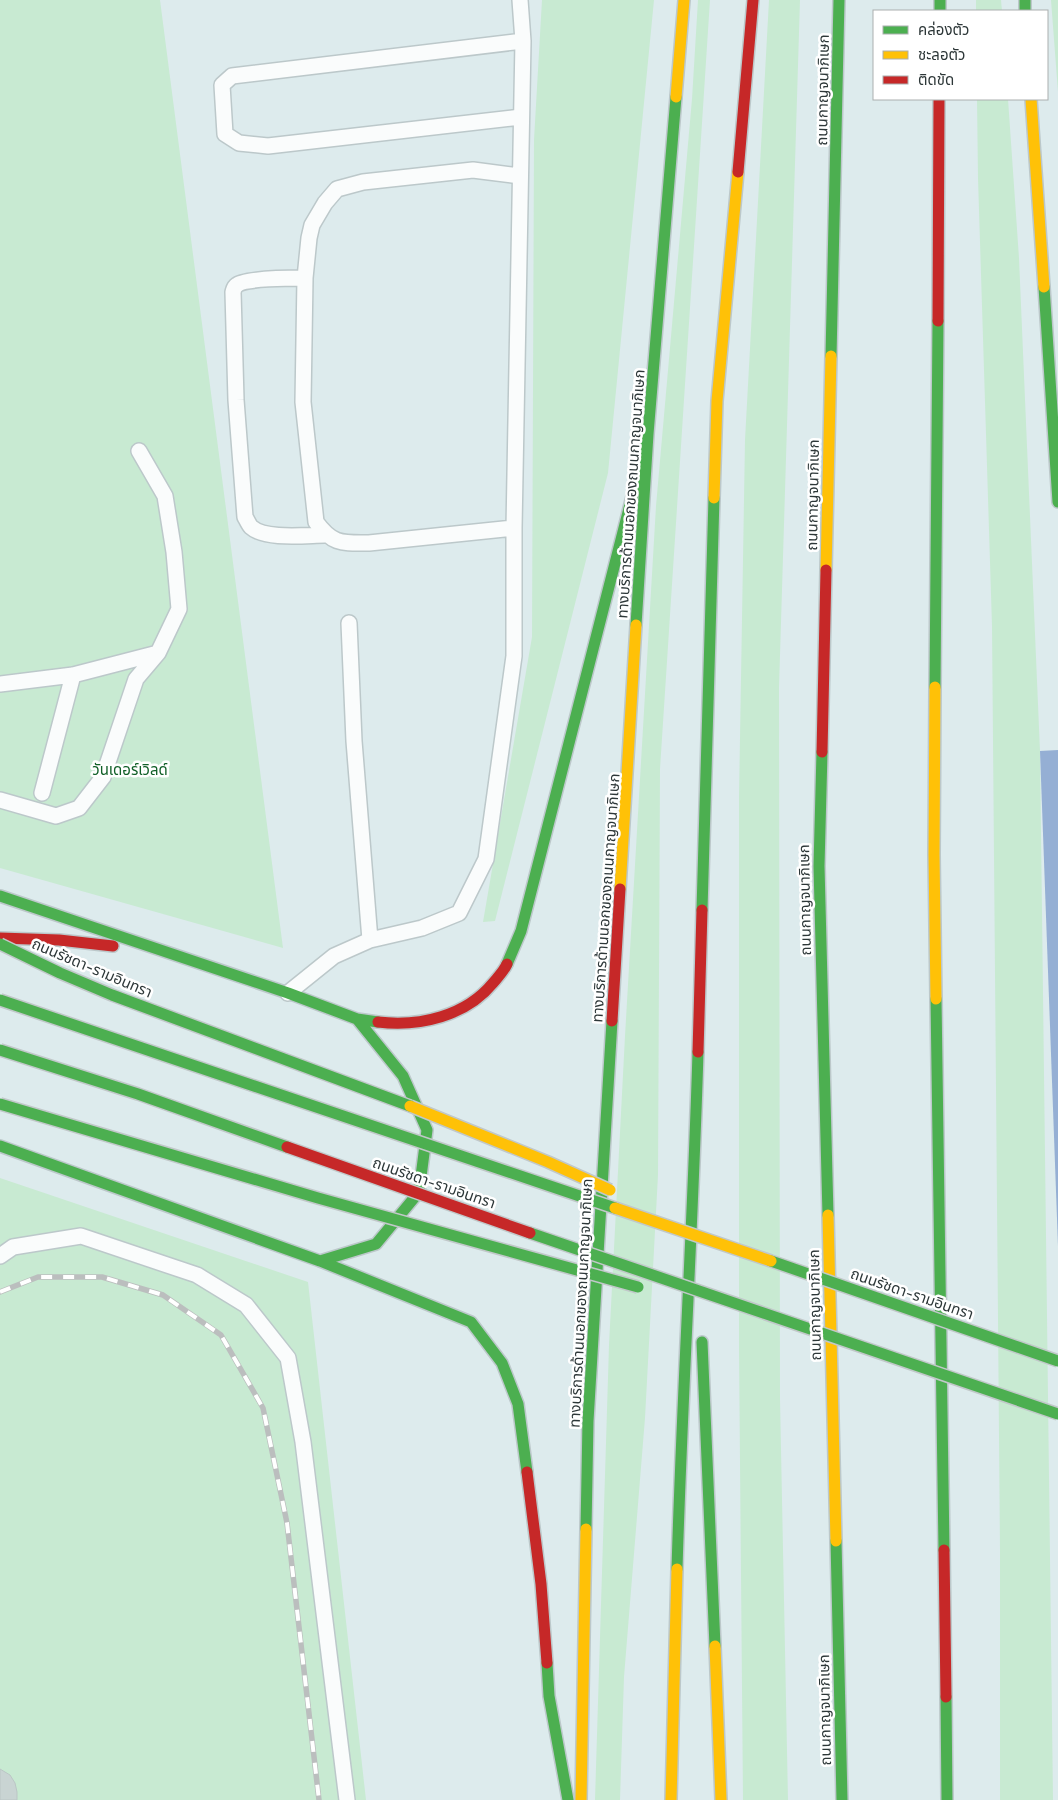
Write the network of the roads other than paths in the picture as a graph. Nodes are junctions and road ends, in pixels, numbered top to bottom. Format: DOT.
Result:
graph roads {
  1 [pos="520,0"];
  2 [pos="684,0"];
  3 [pos="753,0"];
  4 [pos="839,0"];
  5 [pos="524,41"];
  6 [pos="939,100"];
  7 [pos="1031,100"];
  8 [pos="521,117"];
  9 [pos="520,176"];
  10 [pos="305,278"];
  11 [pos="648,434"];
  12 [pos="139,451"];
  13 [pos="1058,502"];
  14 [pos="514,528"];
  15 [pos="325,534"];
  16 [pos="349,623"];
  17 [pos="158,653"];
  18 [pos="73,675"];
  19 [pos="0,684"];
  20 [pos="42,793"];
  21 [pos="0,800"];
  22 [pos="0,896"];
  23 [pos="0,938"];
  24 [pos="370,940"];
  25 [pos="0,944"];
  26 [pos="192,960"];
  27 [pos="288,993"];
  28 [pos="0,1000"];
  29 [pos="357,1019"];
  30 [pos="0,1050"];
  31 [pos="0,1104"];
  32 [pos="0,1146"];
  33 [pos="695,1168"];
  34 [pos="620,1195"];
  35 [pos="647,1207"];
  36 [pos="0,1256"];
  37 [pos="756,1256"];
  38 [pos="320,1262"];
  39 [pos="645,1289"];
  40 [pos="674,1296"];
  41 [pos="700,1304"];
  42 [pos="702,1333"];
  43 [pos="857,1345"];
  44 [pos="1058,1361"];
  45 [pos="1058,1414"];
  46 [pos="346,1800"];
  47 [pos="568,1800"];
  48 [pos="580,1800"];
  49 [pos="671,1800"];
  50 [pos="721,1800"];
  51 [pos="842,1800"];
  52 [pos="947,1800"];
  1 -- 5 [label="lane"];
  2 -- 11 [label="main road, ทางบริการด้านนอกของถนนกาญจนาภิเษก"];
  3 -- 33 [label="main road"];
  4 -- 51 [label="main road, ถนนกาญจนาภิเษก"];
  5 -- 8 [label="lane"];
  5 -- 8 [label="lane"];
  6 -- 52 [label="main road"];
  7 -- 13 [label="main road"];
  8 -- 9 [label="lane"];
  9 -- 10 [label="lane"];
  9 -- 14 [label="lane"];
  10 -- 15 [label="lane"];
  10 -- 15 [label="lane"];
  11 -- 29 [label="main road"];
  11 -- 48 [label="main road, ทางบริการด้านนอกของถนนกาญจนาภิเษก"];
  12 -- 17 [label="lane"];
  14 -- 15 [label="lane"];
  14 -- 24 [label="lane"];
  16 -- 24 [label="lane"];
  17 -- 18 [label="lane"];
  17 -- 21 [label="lane"];
  18 -- 19 [label="lane"];
  18 -- 20 [label="lane"];
  22 -- 26 [label="main road"];
  23 -- 26 [label="main road"];
  24 -- 27 [label="lane"];
  25 -- 34 [label="main road, ถนนรัชดา-รามอินทรา, bridge"];
  26 -- 27 [label="main road"];
  27 -- 29 [label="main road"];
  28 -- 37 [label="main road, ถนนรัชดา-รามอินทรา, bridge"];
  29 -- 38 [label="main road"];
  30 -- 43 [label="main road, ถนนรัชดา-รามอินทรา, bridge"];
  31 -- 39 [label="main road, bridge"];
  32 -- 38 [label="main road"];
  33 -- 41 [label="main road"];
  33 -- 49 [label="main road"];
  35 -- 37 [label="main road, ถนนรัชดา-รามอินทรา, bridge"];
  36 -- 46 [label="lane"];
  37 -- 44 [label="main road, ถนนรัชดา-รามอินทรา, bridge"];
  38 -- 47 [label="main road"];
  40 -- 43 [label="main road, ถนนรัชดา-รามอินทรา, bridge"];
  42 -- 50 [label="main road"];
  43 -- 45 [label="main road, ถนนรัชดา-รามอินทรา, bridge"];
}
